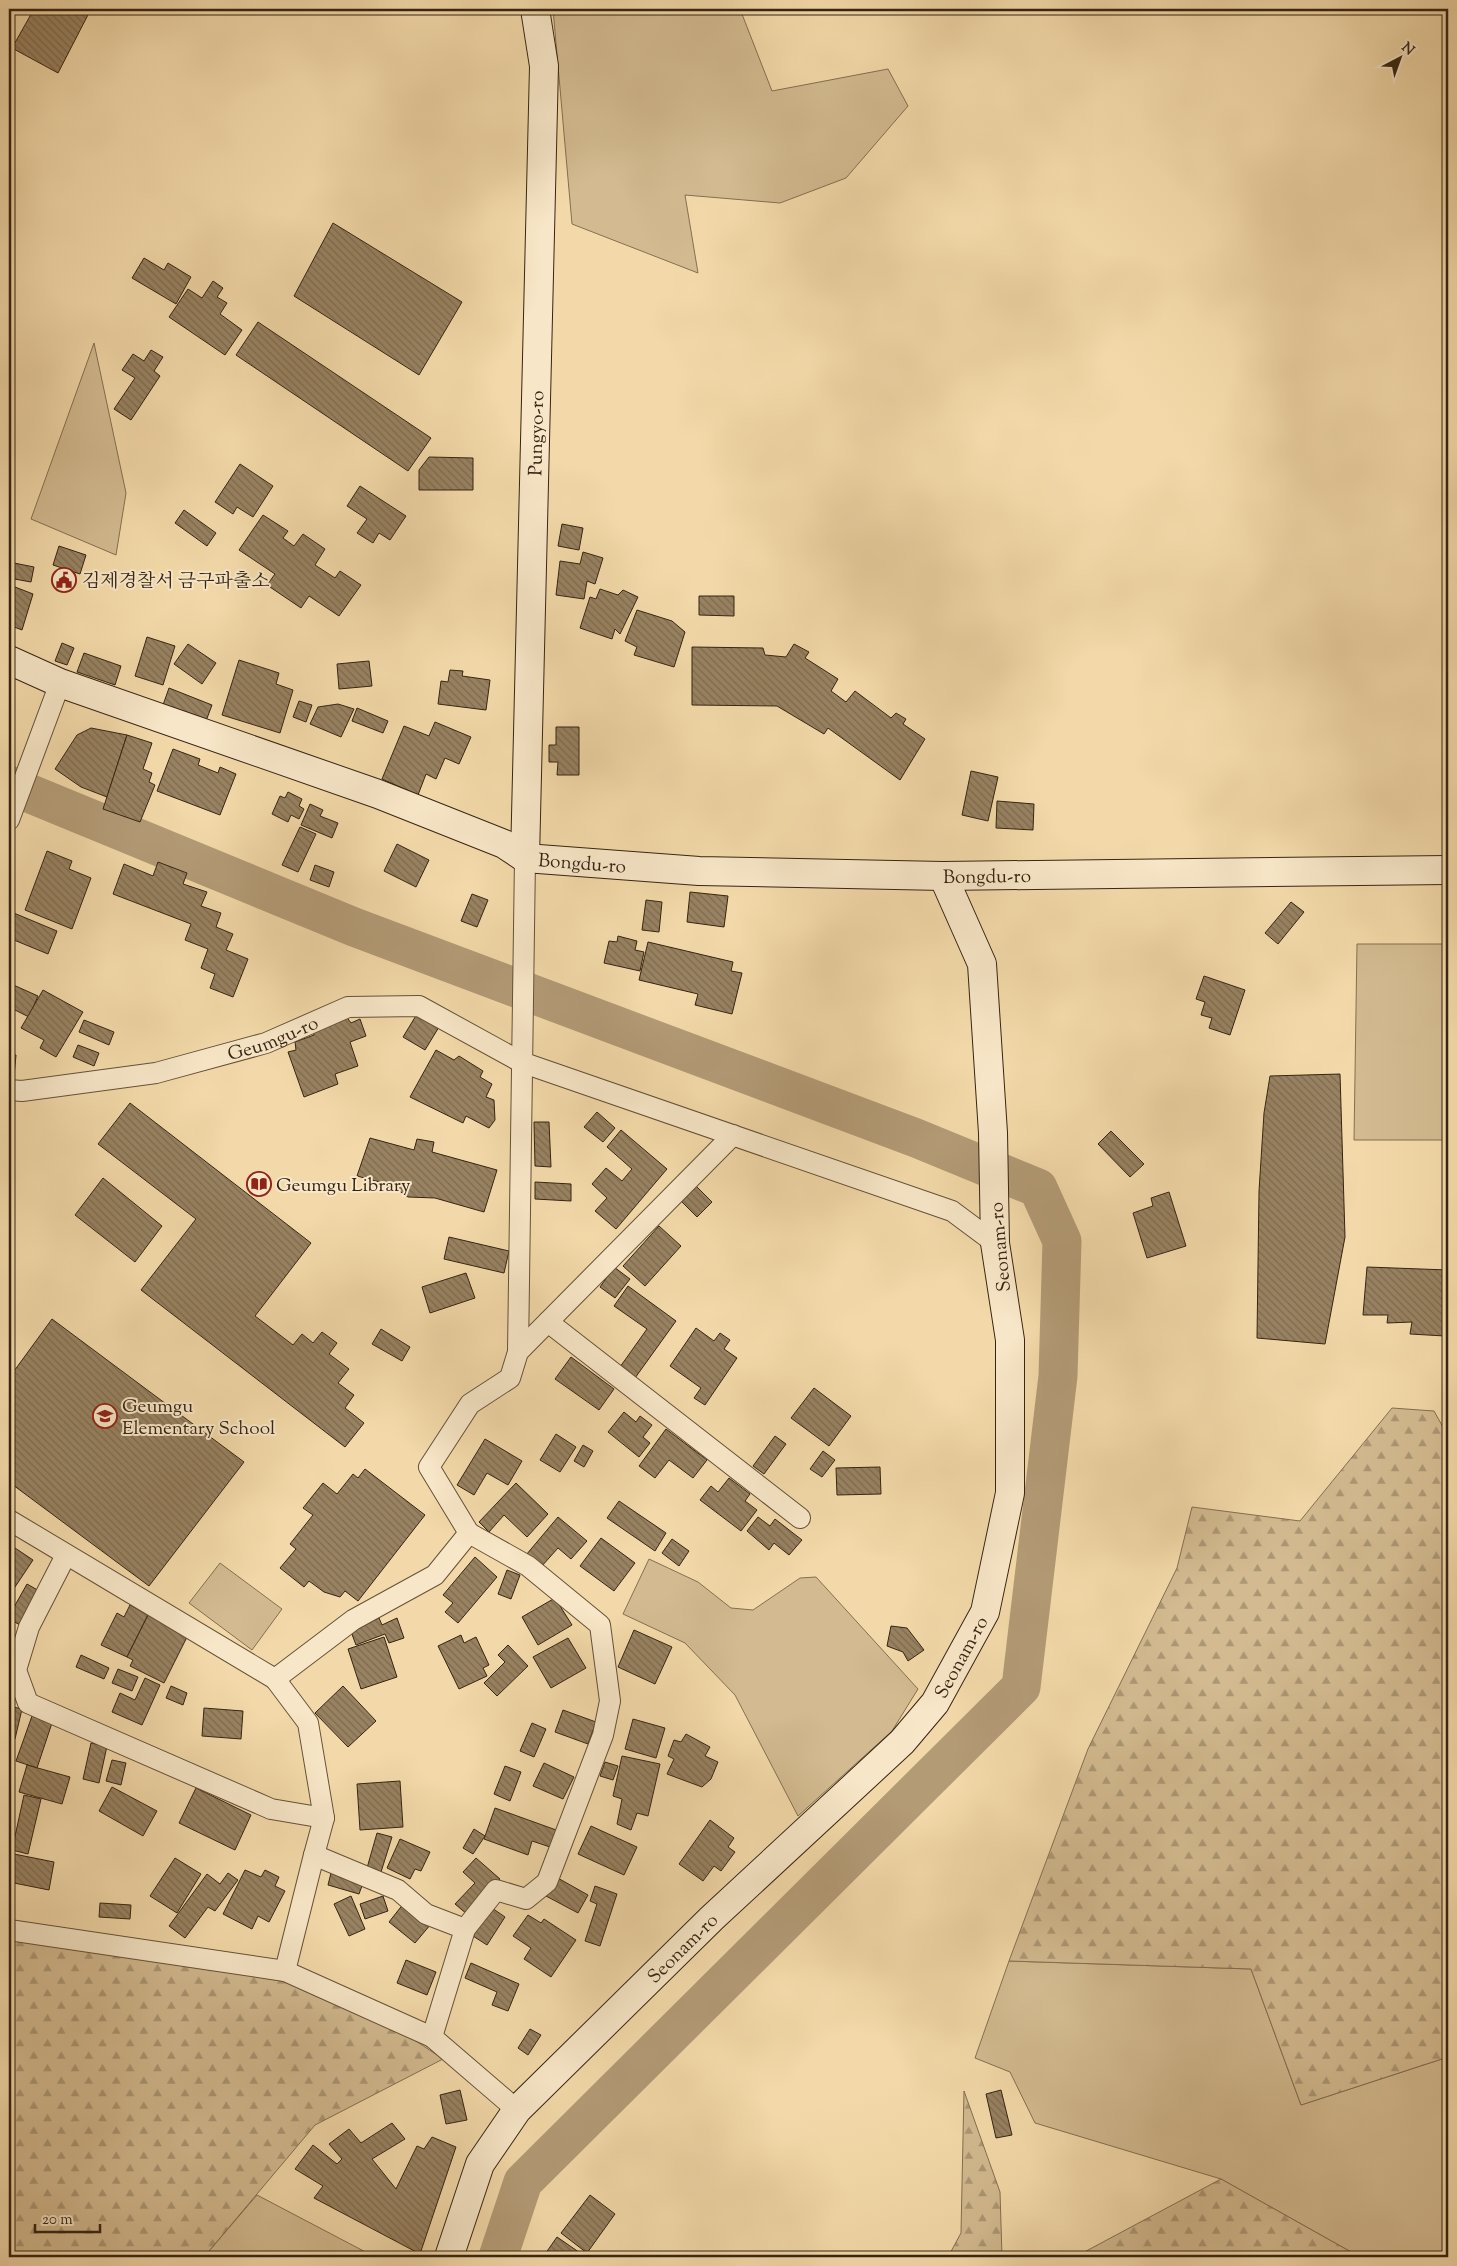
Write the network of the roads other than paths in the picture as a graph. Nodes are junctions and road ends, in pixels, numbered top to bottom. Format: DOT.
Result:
graph roads {
  1 [pos="534,9"];
  2 [pos="9,660"];
  3 [pos="60,683"];
  4 [pos="9,820"];
  5 [pos="525,858"];
  6 [pos="1448,870"];
  7 [pos="943,876"];
  8 [pos="522,1056"];
  9 [pos="9,1090"];
  10 [pos="733,1135"];
  11 [pos="995,1232"];
  12 [pos="548,1322"];
  13 [pos="518,1352"];
  14 [pos="800,1518"];
  15 [pos="9,1520"];
  16 [pos="469,1533"];
  17 [pos="66,1555"];
  18 [pos="276,1679"];
  19 [pos="324,1818"];
  20 [pos="314,1855"];
  21 [pos="465,1929"];
  22 [pos="9,1930"];
  23 [pos="285,1971"];
  24 [pos="432,2037"];
  25 [pos="517,2110"];
  26 [pos="448,2257"];
  1 -- 5 [label="main road, Pungyo-ro"];
  2 -- 3 [label="main road"];
  3 -- 4 [label="street"];
  3 -- 5 [label="main road"];
  5 -- 7 [label="main road, Bongdu-ro"];
  5 -- 8 [label="street"];
  6 -- 7 [label="main road, Bongdu-ro"];
  7 -- 11 [label="main road, Seonam-ro"];
  8 -- 9 [label="street, Geumgu-ro"];
  8 -- 10 [label="street, Geumgu-ro"];
  8 -- 13 [label="street"];
  10 -- 11 [label="street, Geumgu-ro"];
  10 -- 12 [label="street"];
  11 -- 25 [label="main road, Seonam-ro"];
  12 -- 13 [label="street"];
  12 -- 14 [label="street"];
  13 -- 16 [label="street"];
  15 -- 17 [label="street"];
  16 -- 18 [label="street"];
  16 -- 21 [label="street"];
  17 -- 18 [label="street"];
  17 -- 19 [label="street"];
  18 -- 19 [label="street"];
  19 -- 20 [label="street"];
  20 -- 21 [label="street"];
  20 -- 23 [label="street"];
  21 -- 24 [label="street"];
  22 -- 23 [label="street"];
  23 -- 24 [label="street"];
  24 -- 25 [label="street"];
  25 -- 26 [label="main road, Seonam-ro"];
}
